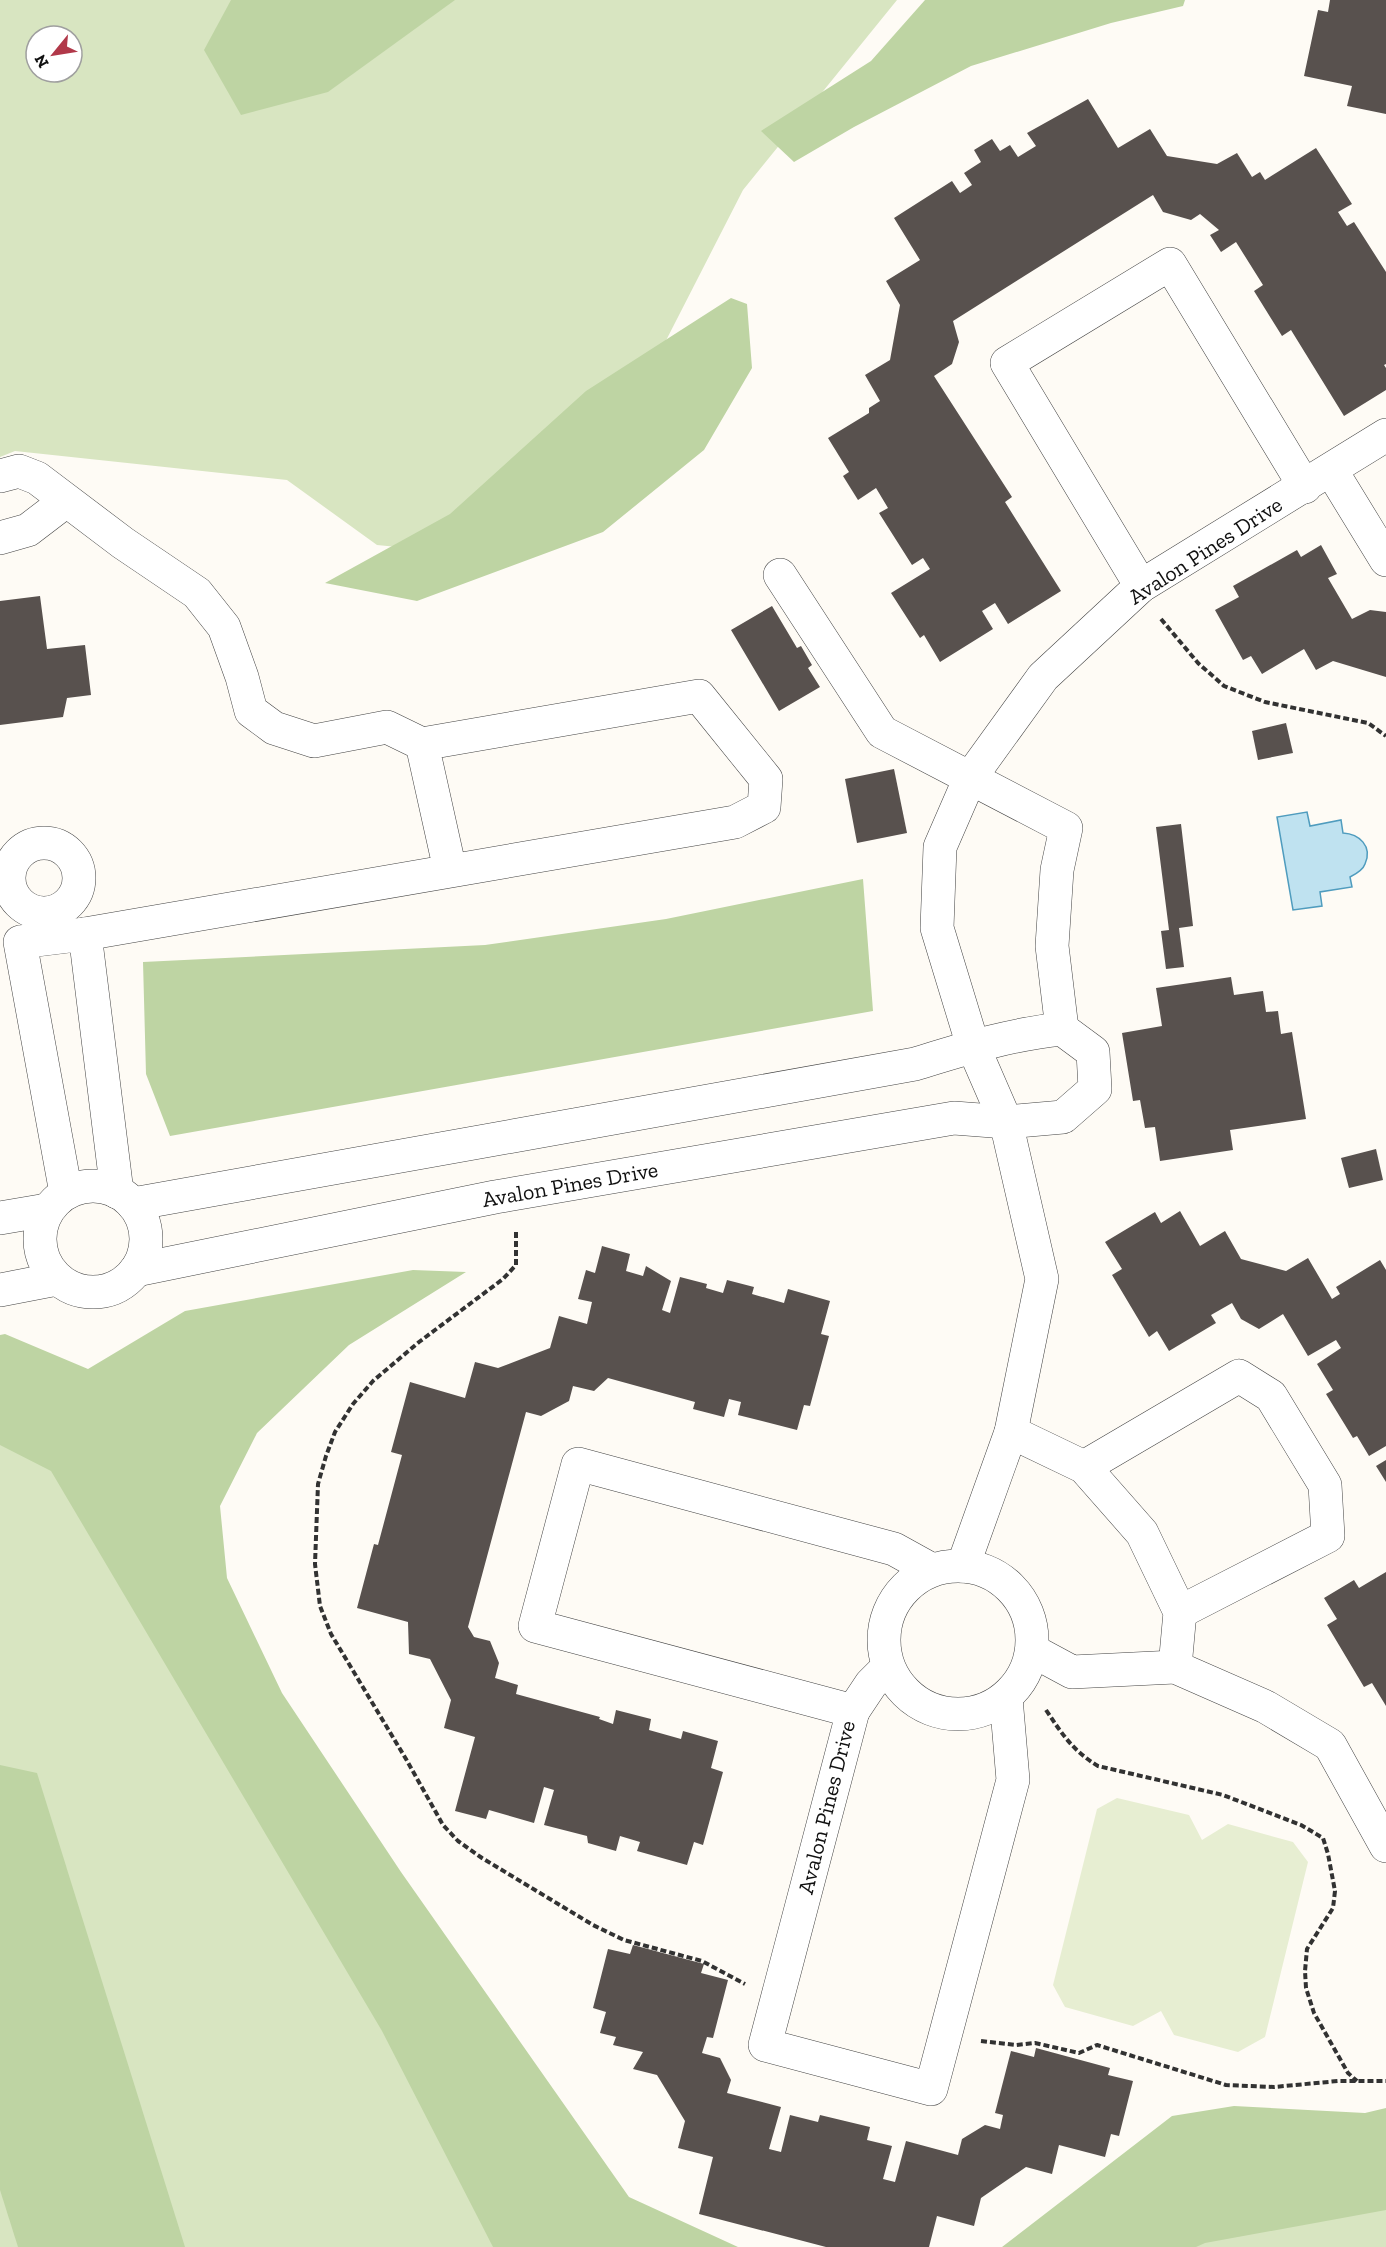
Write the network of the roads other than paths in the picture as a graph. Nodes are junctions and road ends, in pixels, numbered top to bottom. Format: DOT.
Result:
graph roads {
  1 [pos="1386,435"];
  2 [pos="0,476"];
  3 [pos="1318,478"];
  4 [pos="66,501"];
  5 [pos="0,538"];
  6 [pos="1386,560"];
  7 [pos="780,575"];
  8 [pos="1142,586"];
  9 [pos="422,744"];
  10 [pos="970,778"];
  11 [pos="450,870"];
  12 [pos="85,934"];
  13 [pos="29,935"];
  14 [pos="1062,1029"];
  15 [pos="973,1046"];
  16 [pos="1006,1122"];
  17 [pos="125,1198"];
  18 [pos="56,1202"];
  19 [pos="0,1218"];
  20 [pos="136,1270"];
  21 [pos="57,1279"];
  22 [pos="0,1290"];
  23 [pos="1011,1432"];
  24 [pos="1084,1467"];
  25 [pos="948,1568"];
  26 [pos="1180,1612"];
  27 [pos="888,1667"];
  28 [pos="1175,1667"];
  29 [pos="1021,1676"];
  30 [pos="853,1711"];
  31 [pos="1386,1846"];
  1 -- 3 [label="street, Avalon Pines Drive"];
  2 -- 4 [label="street"];
  3 -- 6 [label="street"];
  3 -- 8 [label="street, Avalon Pines Drive"];
  3 -- 8 [label="street"];
  4 -- 5 [label="street"];
  4 -- 9 [label="street"];
  7 -- 10 [label="street"];
  8 -- 10 [label="street, Avalon Pines Drive"];
  9 -- 11 [label="street"];
  9 -- 11 [label="street"];
  10 -- 14 [label="street"];
  10 -- 15 [label="street, Avalon Pines Drive"];
  11 -- 12 [label="street"];
  12 -- 13 [label="street"];
  12 -- 17 [label="street"];
  13 -- 18 [label="street"];
  14 -- 15 [label="street"];
  14 -- 16 [label="street"];
  15 -- 16 [label="street, Avalon Pines Drive"];
  15 -- 17 [label="street"];
  16 -- 20 [label="street, Avalon Pines Drive"];
  16 -- 23 [label="street, Avalon Pines Drive"];
  17 -- 18 [label="street"];
  17 -- 20 [label="street"];
  18 -- 19 [label="street"];
  18 -- 21 [label="street"];
  20 -- 21 [label="street, Avalon Pines Drive"];
  21 -- 22 [label="street"];
  23 -- 24 [label="street"];
  23 -- 25 [label="street, Avalon Pines Drive"];
  24 -- 26 [label="street"];
  24 -- 26 [label="street"];
  25 -- 27 [label="street"];
  25 -- 29 [label="street"];
  25 -- 30 [label="street, Avalon Pines Drive"];
  26 -- 28 [label="street"];
  27 -- 29 [label="street"];
  27 -- 30 [label="street"];
  28 -- 29 [label="street"];
  28 -- 31 [label="street"];
  29 -- 30 [label="street, Avalon Pines Drive"];
}
